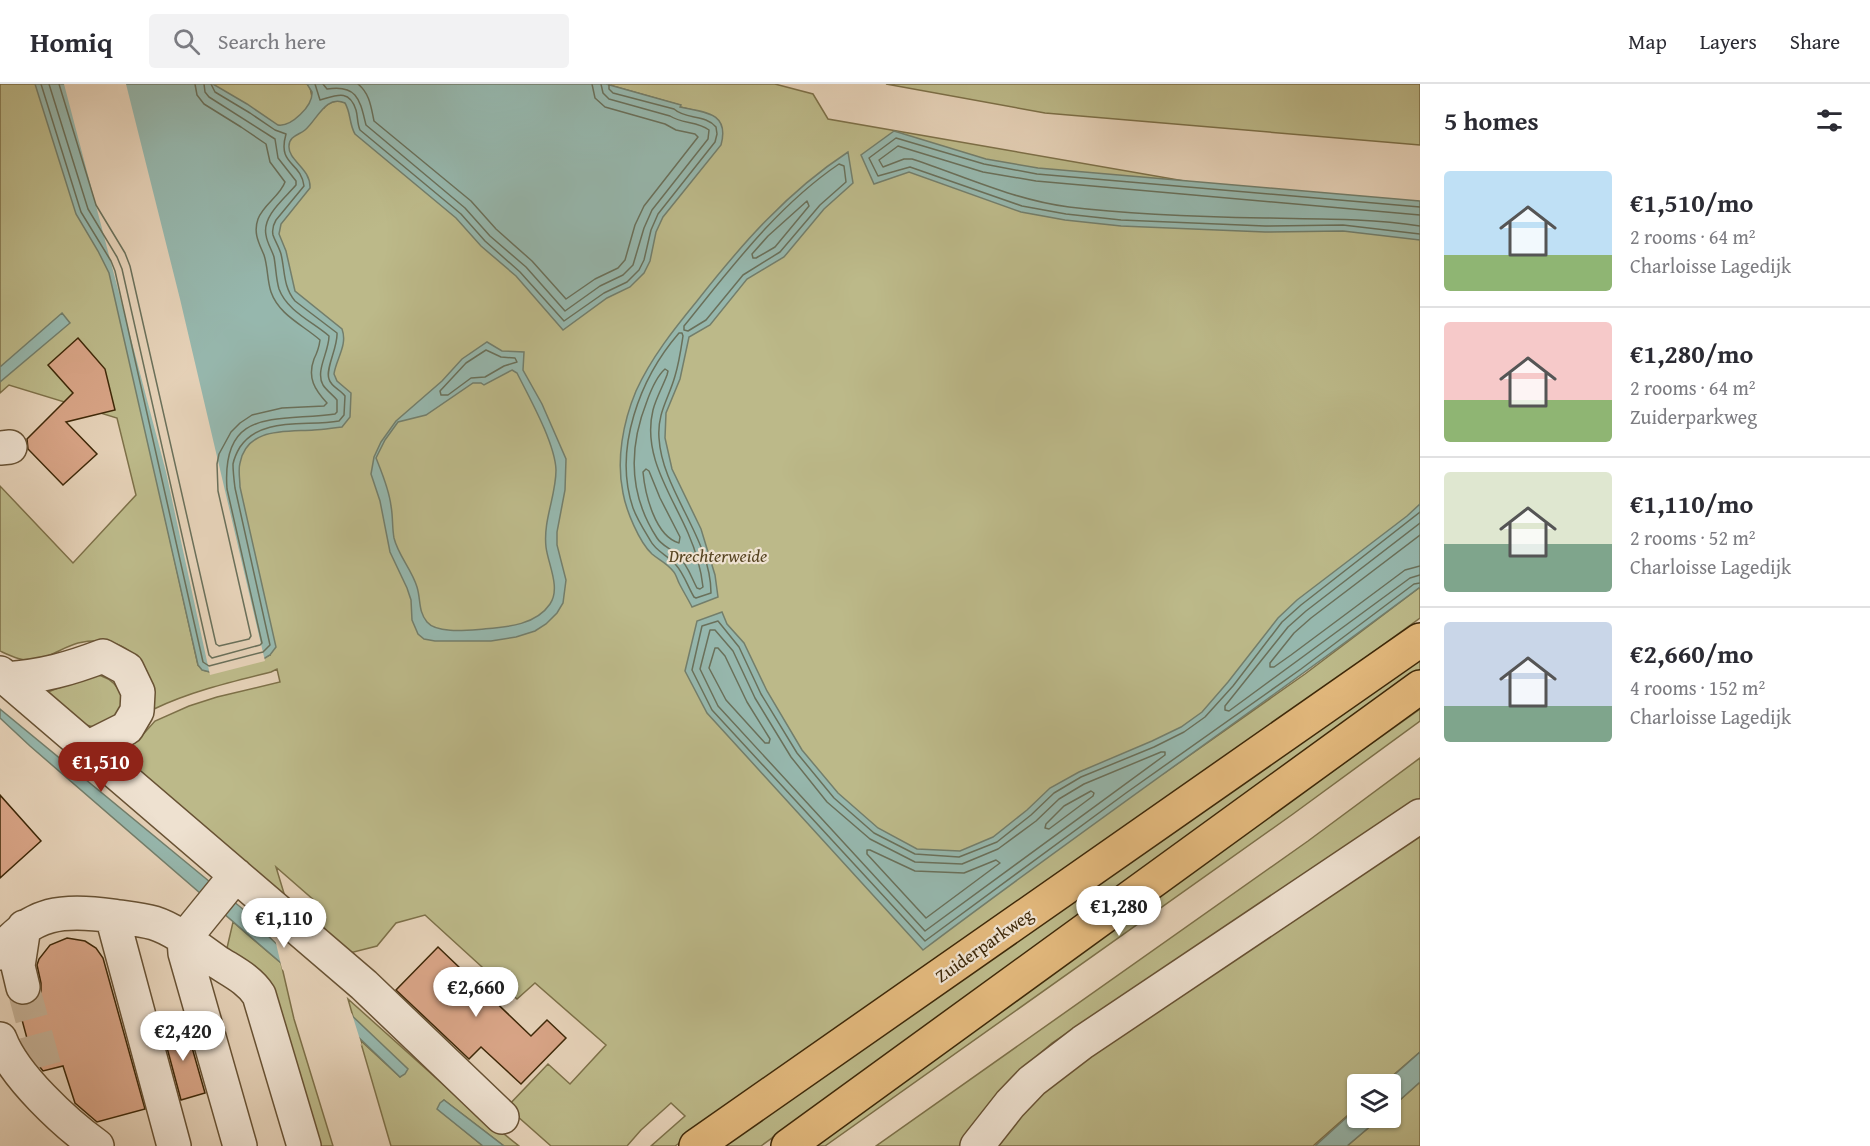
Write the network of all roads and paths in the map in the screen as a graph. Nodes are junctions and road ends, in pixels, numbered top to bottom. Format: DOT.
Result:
graph roads {
  1 [pos="1420,640"];
  2 [pos="3,676"];
  3 [pos="1420,687"];
  4 [pos="87,748"];
  5 [pos="1420,816"];
  6 [pos="211,907"];
  7 [pos="112,916"];
  8 [pos="24,927"];
  9 [pos="0,953"];
  10 [pos="23,987"];
  11 [pos="0,1039"];
  12 [pos="502,1117"];
  13 [pos="97,1146"];
  14 [pos="174,1146"];
  15 [pos="240,1146"];
  16 [pos="304,1146"];
  17 [pos="696,1146"];
  18 [pos="788,1146"];
  19 [pos="976,1146"];
  1 -- 17 [label="main road, Zuiderparkweg"];
  2 -- 4 [label="street"];
  2 -- 4 [label="street"];
  3 -- 18 [label="main road"];
  4 -- 6 [label="street"];
  5 -- 19 [label="street"];
  6 -- 7 [label="street"];
  6 -- 12 [label="street"];
  6 -- 15 [label="street"];
  6 -- 16 [label="street"];
  7 -- 8 [label="street"];
  7 -- 14 [label="street"];
  8 -- 9 [label="street"];
  8 -- 10 [label="street"];
  11 -- 13 [label="street"];
}
